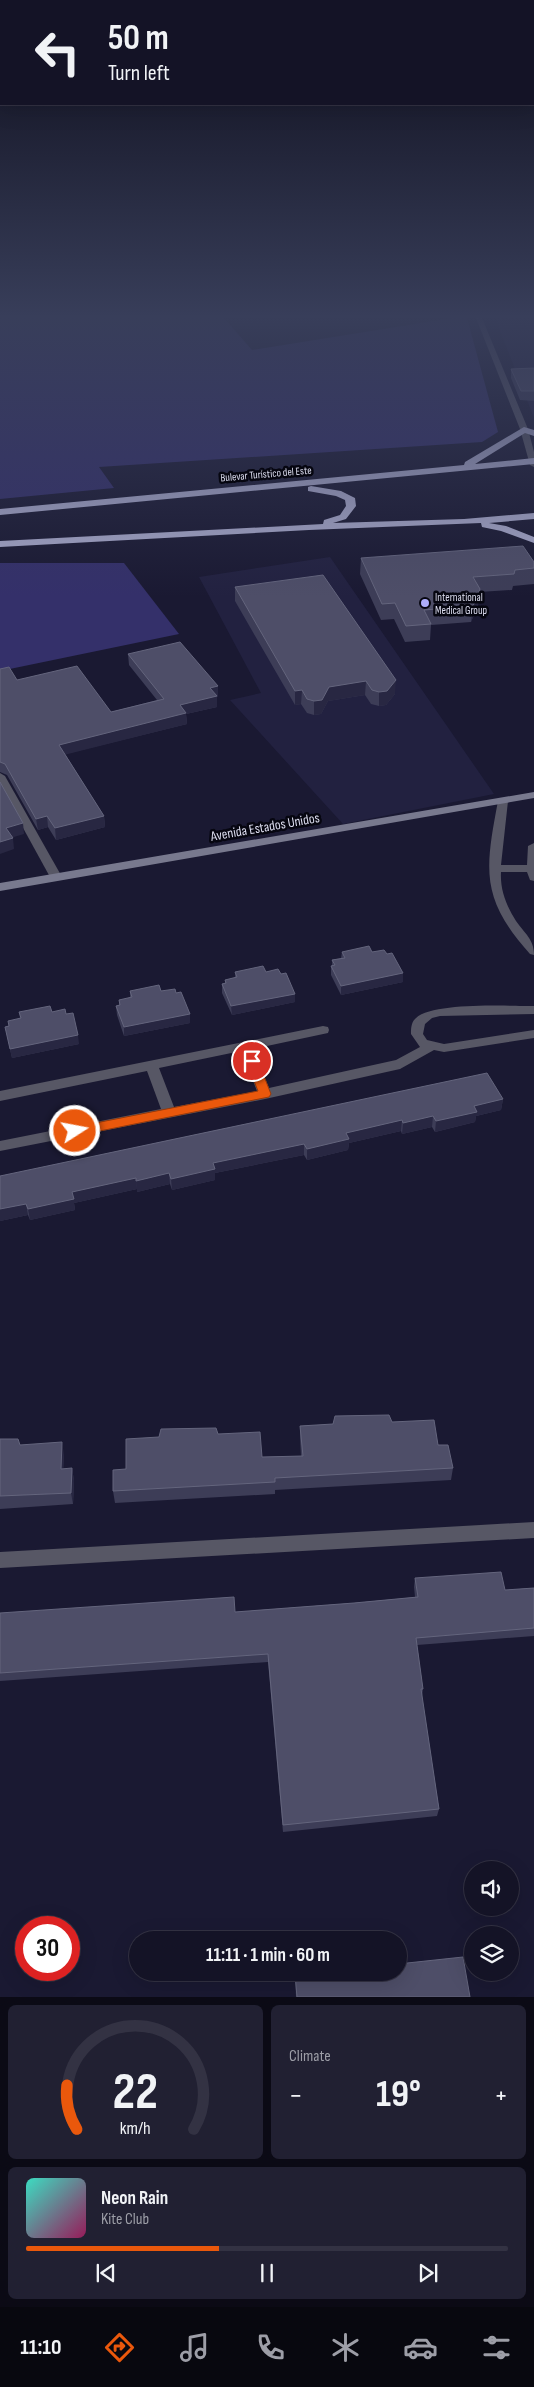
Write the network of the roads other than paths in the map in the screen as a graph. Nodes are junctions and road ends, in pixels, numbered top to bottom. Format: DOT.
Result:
graph roads {
  1 [pos="516,411"];
  2 [pos="524,430"];
  3 [pos="534,433"];
  4 [pos="534,463"];
  5 [pos="462,468"];
  6 [pos="272,486"];
  7 [pos="0,512"];
  8 [pos="534,516"];
  9 [pos="464,522"];
  10 [pos="308,527"];
  11 [pos="534,540"];
  12 [pos="0,544"];
  13 [pos="0,776"];
  14 [pos="534,795"];
  15 [pos="503,801"];
  16 [pos="534,846"];
  17 [pos="496,868"];
  18 [pos="533,873"];
  19 [pos="56,877"];
  20 [pos="0,887"];
  21 [pos="534,951"];
  22 [pos="534,1010"];
  23 [pos="323,1030"];
  24 [pos="534,1034"];
  25 [pos="245,1045"];
  26 [pos="432,1046"];
  27 [pos="150,1065"];
  28 [pos="265,1094"];
  29 [pos="0,1096"];
  30 [pos="169,1113"];
  31 [pos="0,1146"];
  32 [pos="534,1530"];
  33 [pos="0,1560"];
  1 -- 2 [label="street"];
  2 -- 3 [label="highway"];
  2 -- 4 [label="street"];
  2 -- 5 [label="highway"];
  4 -- 5 [label="highway, Bulevar Turístico del Este"];
  5 -- 6 [label="highway, Bulevar Turístico del Este"];
  6 -- 7 [label="highway, Bulevar Turístico del Este"];
  6 -- 10 [label="highway"];
  8 -- 9 [label="highway"];
  9 -- 10 [label="highway"];
  9 -- 11 [label="highway"];
  10 -- 12 [label="highway"];
  13 -- 19 [label="street"];
  14 -- 15 [label="street, Avenida Estados Unidos"];
  15 -- 17 [label="street"];
  15 -- 19 [label="street, Avenida Estados Unidos"];
  16 -- 18 [label="street"];
  17 -- 18 [label="street"];
  17 -- 21 [label="street"];
  19 -- 20 [label="street, Avenida Estados Unidos"];
  22 -- 26 [label="street"];
  23 -- 25 [label="street"];
  24 -- 26 [label="street"];
  25 -- 27 [label="street"];
  25 -- 28 [label="street"];
  26 -- 28 [label="street"];
  27 -- 29 [label="street"];
  27 -- 30 [label="street"];
  28 -- 30 [label="street"];
  30 -- 31 [label="street"];
  32 -- 33 [label="street"];
}
